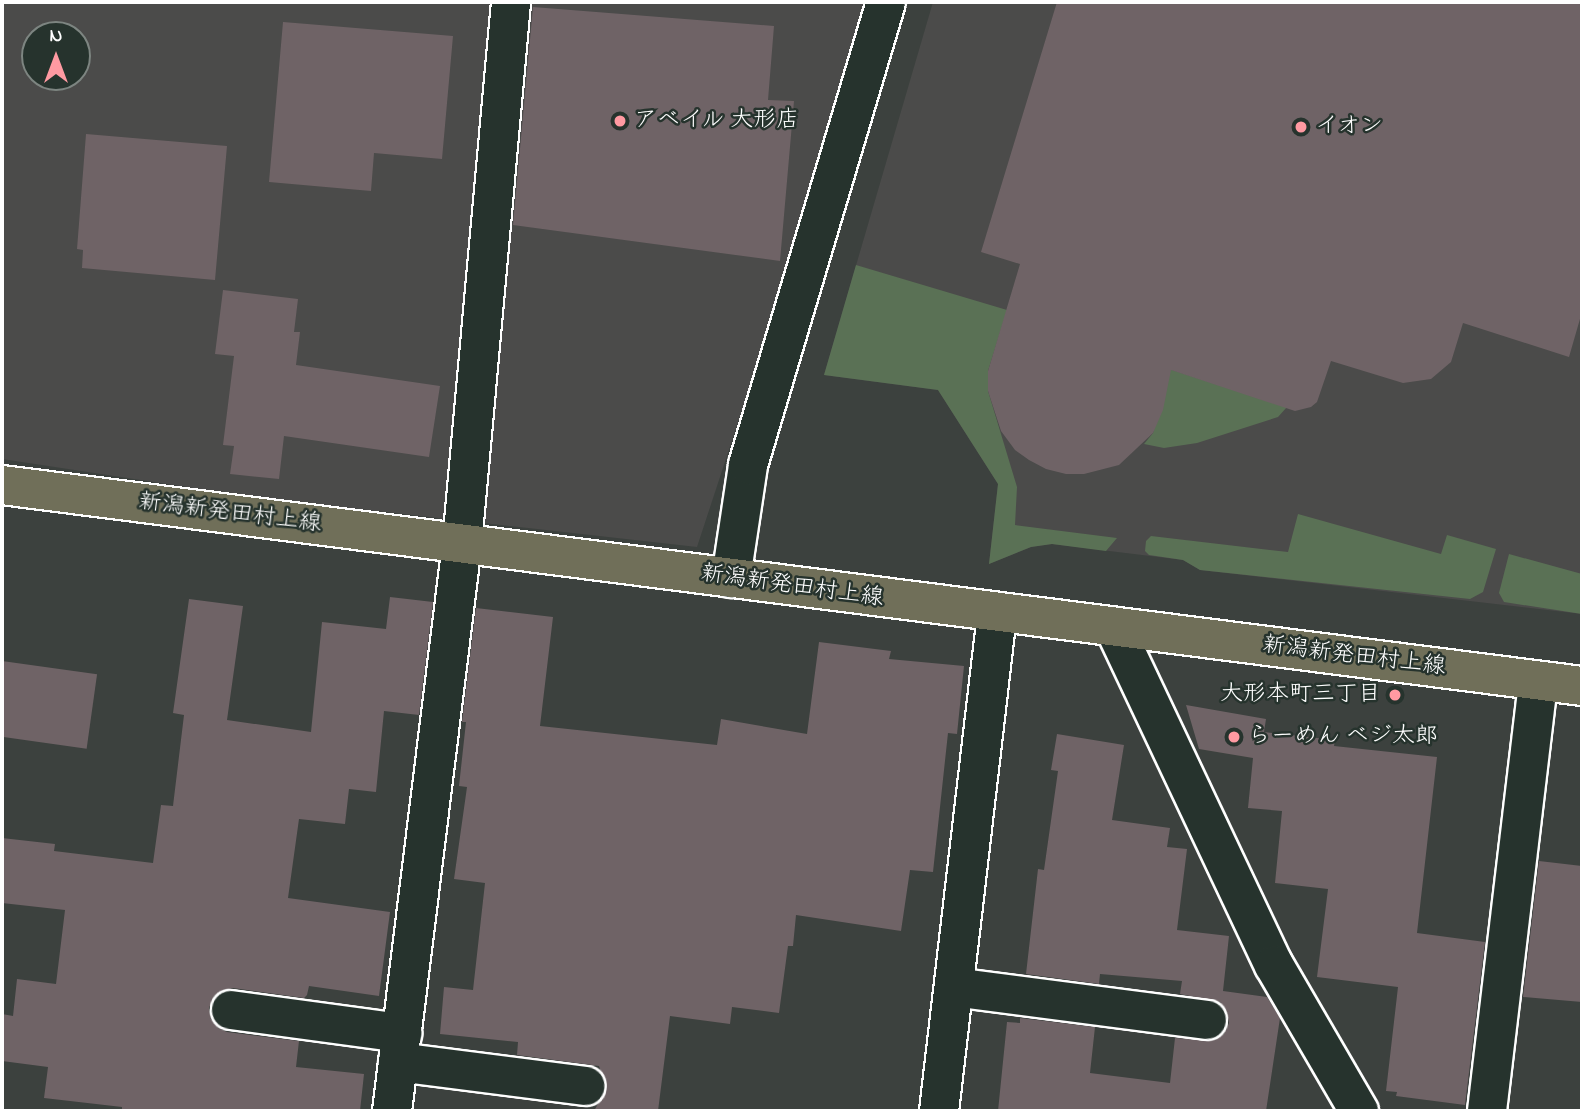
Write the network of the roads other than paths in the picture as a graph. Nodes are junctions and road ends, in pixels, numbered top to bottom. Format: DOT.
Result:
graph roads {
  1 [pos="511,2"];
  2 [pos="886,2"];
  3 [pos="2,485"];
  4 [pos="462,544"];
  5 [pos="730,578"];
  6 [pos="997,614"];
  7 [pos="1114,627"];
  8 [pos="1538,681"];
  9 [pos="1582,687"];
  10 [pos="954,987"];
  11 [pos="231,1010"];
  12 [pos="1207,1020"];
  13 [pos="400,1047"];
  14 [pos="585,1086"];
  15 [pos="392,1111"];
  16 [pos="939,1111"];
  17 [pos="1359,1111"];
  18 [pos="1487,1111"];
  1 -- 4 [label="street"];
  2 -- 5 [label="street"];
  3 -- 4 [label="main road, 新潟新発田村上線"];
  4 -- 5 [label="main road, 新潟新発田村上線"];
  4 -- 13 [label="street"];
  5 -- 6 [label="main road, 新潟新発田村上線"];
  6 -- 7 [label="main road, 新潟新発田村上線"];
  6 -- 10 [label="street"];
  7 -- 8 [label="main road, 新潟新発田村上線"];
  7 -- 17 [label="street"];
  8 -- 9 [label="main road, 新潟新発田村上線"];
  8 -- 18 [label="street"];
  10 -- 12 [label="street"];
  10 -- 16 [label="street"];
  11 -- 13 [label="street"];
  13 -- 14 [label="street"];
  13 -- 15 [label="street"];
}
